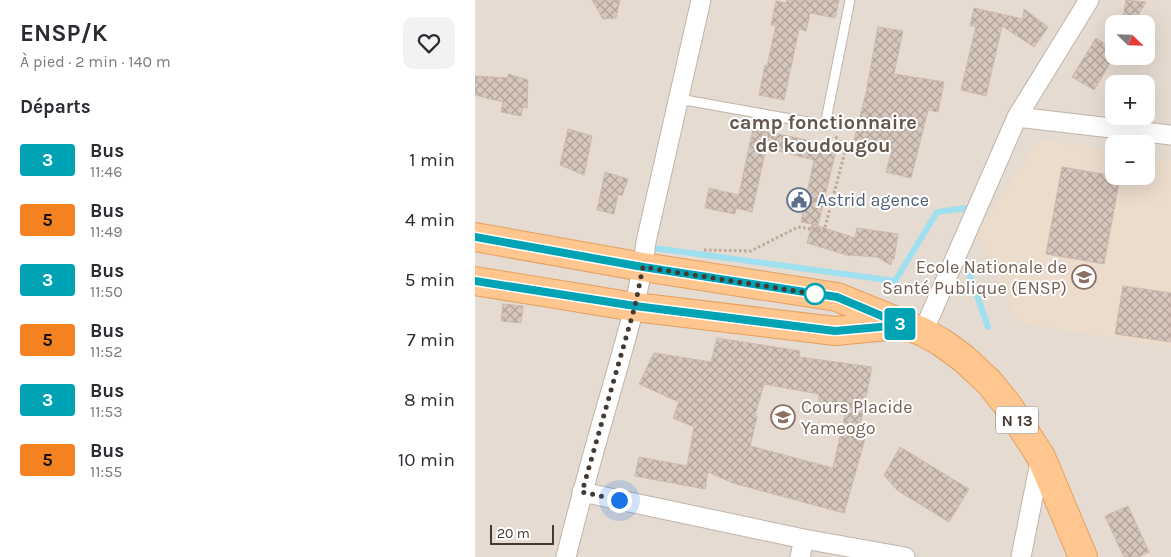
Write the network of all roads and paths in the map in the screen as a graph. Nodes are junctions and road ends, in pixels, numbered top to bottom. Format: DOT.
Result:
graph roads {
  1 [pos="701,0"];
  2 [pos="851,0"];
  3 [pos="1089,0"];
  4 [pos="679,99"];
  5 [pos="1017,117"];
  6 [pos="825,125"];
  7 [pos="1171,135"];
  8 [pos="475,237"];
  9 [pos="697,249"];
  10 [pos="643,267"];
  11 [pos="475,280"];
  12 [pos="635,306"];
  13 [pos="913,328"];
  14 [pos="1041,457"];
  15 [pos="582,492"];
  16 [pos="804,538"];
  17 [pos="567,557"];
  18 [pos="800,557"];
  19 [pos="905,557"];
  20 [pos="1021,557"];
  21 [pos="1083,557"];
  1 -- 4 [label="street"];
  2 -- 6 [label="lane"];
  3 -- 5 [label="street"];
  4 -- 6 [label="lane"];
  4 -- 10 [label="street"];
  5 -- 7 [label="street"];
  5 -- 13 [label="street"];
  6 -- 9 [label="path"];
  8 -- 10 [label="main road, N 13"];
  10 -- 12 [label="street"];
  10 -- 13 [label="main road, N 13"];
  11 -- 12 [label="main road"];
  12 -- 13 [label="main road"];
  12 -- 15 [label="street"];
  13 -- 14 [label="main road, N 13"];
  14 -- 20 [label="street"];
  14 -- 21 [label="main road, N 13"];
  15 -- 16 [label="street"];
  15 -- 17 [label="street"];
  16 -- 18 [label="street"];
  16 -- 19 [label="street"];
}
